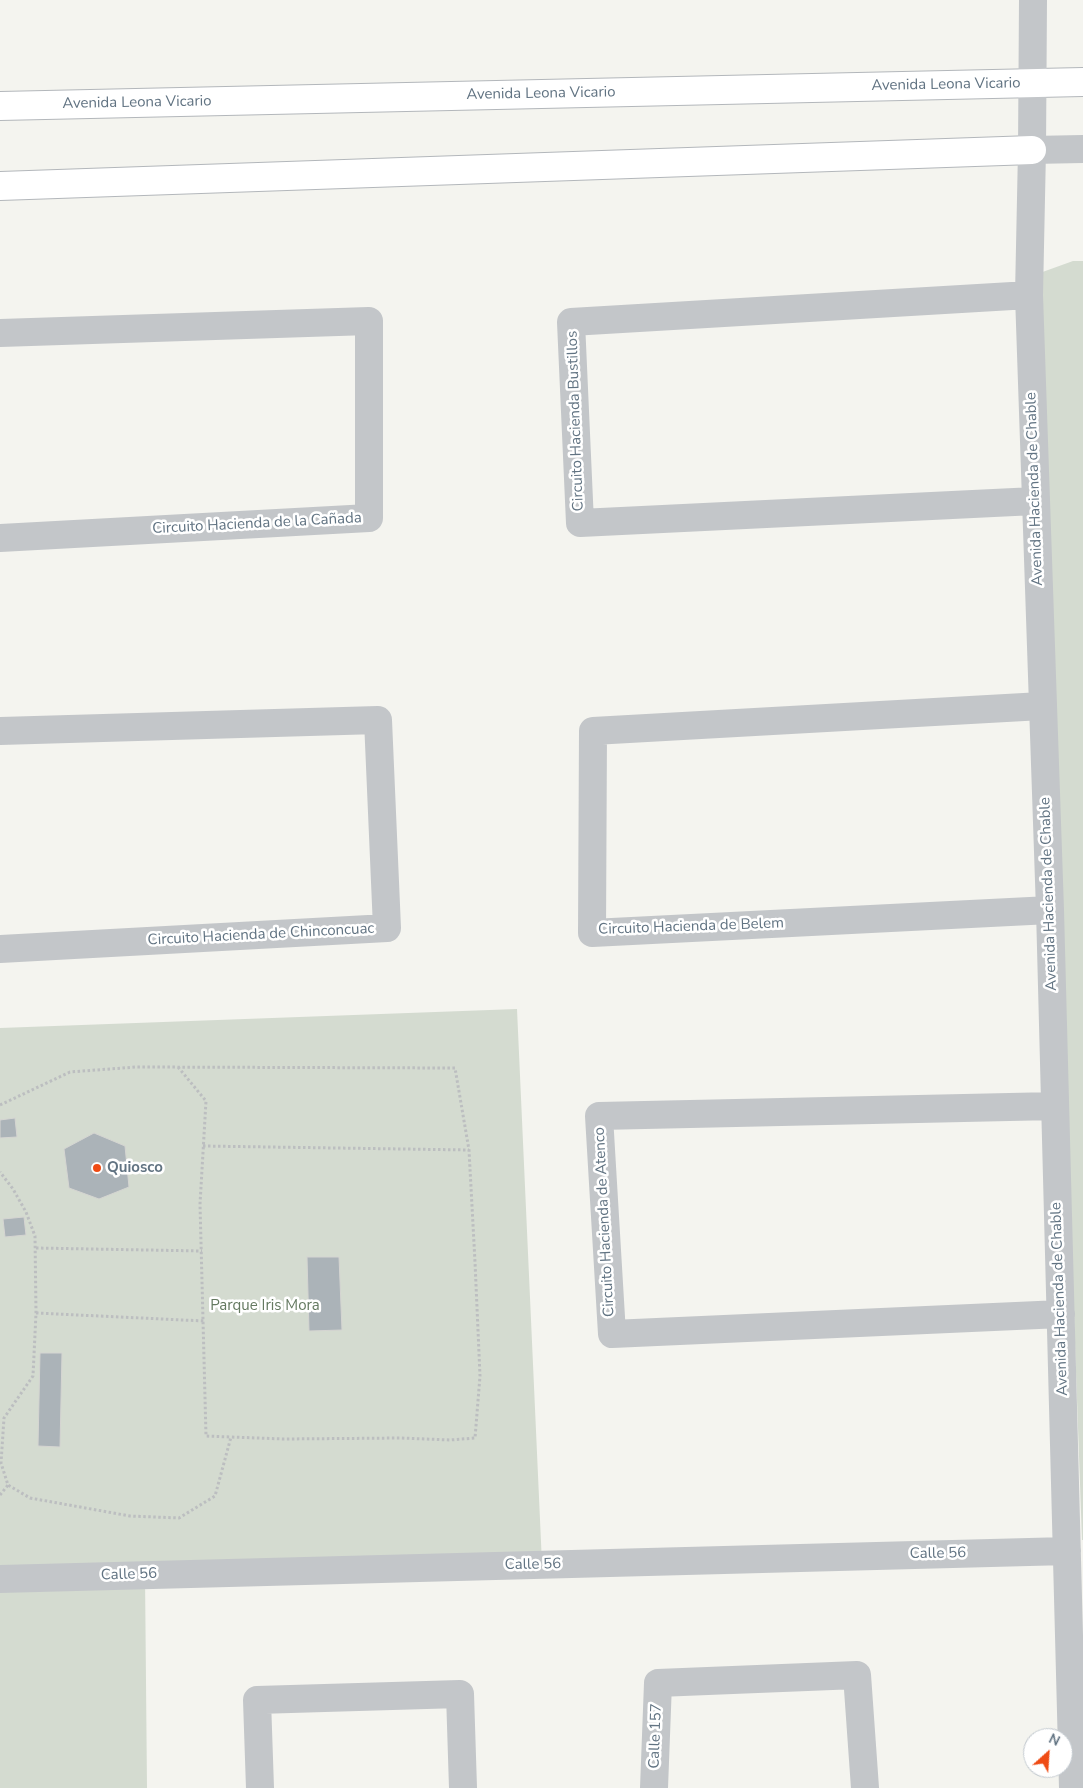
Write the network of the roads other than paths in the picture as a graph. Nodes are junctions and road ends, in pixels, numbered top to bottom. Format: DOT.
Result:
graph roads {
  1 [pos="1033,0"];
  2 [pos="1083,82"];
  3 [pos="1033,83"];
  4 [pos="0,106"];
  5 [pos="1083,149"];
  6 [pos="1032,150"];
  7 [pos="0,186"];
  8 [pos="1029,295"];
  9 [pos="0,333"];
  10 [pos="1035,501"];
  11 [pos="0,538"];
  12 [pos="1042,706"];
  13 [pos="0,731"];
  14 [pos="1050,910"];
  15 [pos="0,949"];
  16 [pos="1055,1106"];
  17 [pos="1061,1314"];
  18 [pos="1067,1551"];
  19 [pos="0,1579"];
  20 [pos="260,1788"];
  21 [pos="464,1788"];
  22 [pos="654,1788"];
  23 [pos="865,1788"];
  24 [pos="1073,1788"];
  1 -- 3 [label="street, Avenida Hacienda de Chable"];
  2 -- 3 [label="main road, Avenida Leona Vicario"];
  3 -- 4 [label="main road, Avenida Leona Vicario"];
  3 -- 6 [label="street, Avenida Hacienda de Chable"];
  5 -- 6 [label="street"];
  6 -- 7 [label="main road"];
  6 -- 8 [label="street, Avenida Hacienda de Chable"];
  8 -- 10 [label="street, Avenida Hacienda de Chable"];
  8 -- 10 [label="street, Circuito Hacienda Bustillos"];
  9 -- 11 [label="street, Circuito Hacienda de la Cañada"];
  10 -- 12 [label="street, Avenida Hacienda de Chable"];
  12 -- 14 [label="street, Avenida Hacienda de Chable"];
  12 -- 14 [label="street, Circuito Hacienda de Belem"];
  13 -- 15 [label="street, Circuito Hacienda de Chinconcuac"];
  14 -- 16 [label="street, Avenida Hacienda de Chable"];
  16 -- 17 [label="street, Avenida Hacienda de Chable"];
  16 -- 17 [label="street, Circuito Hacienda de Atenco"];
  17 -- 18 [label="street, Avenida Hacienda de Chable"];
  18 -- 19 [label="street, Calle 56"];
  18 -- 24 [label="street, Avenida Hacienda de Chable"];
  20 -- 21 [label="street"];
  22 -- 23 [label="street, Calle 157"];
}
